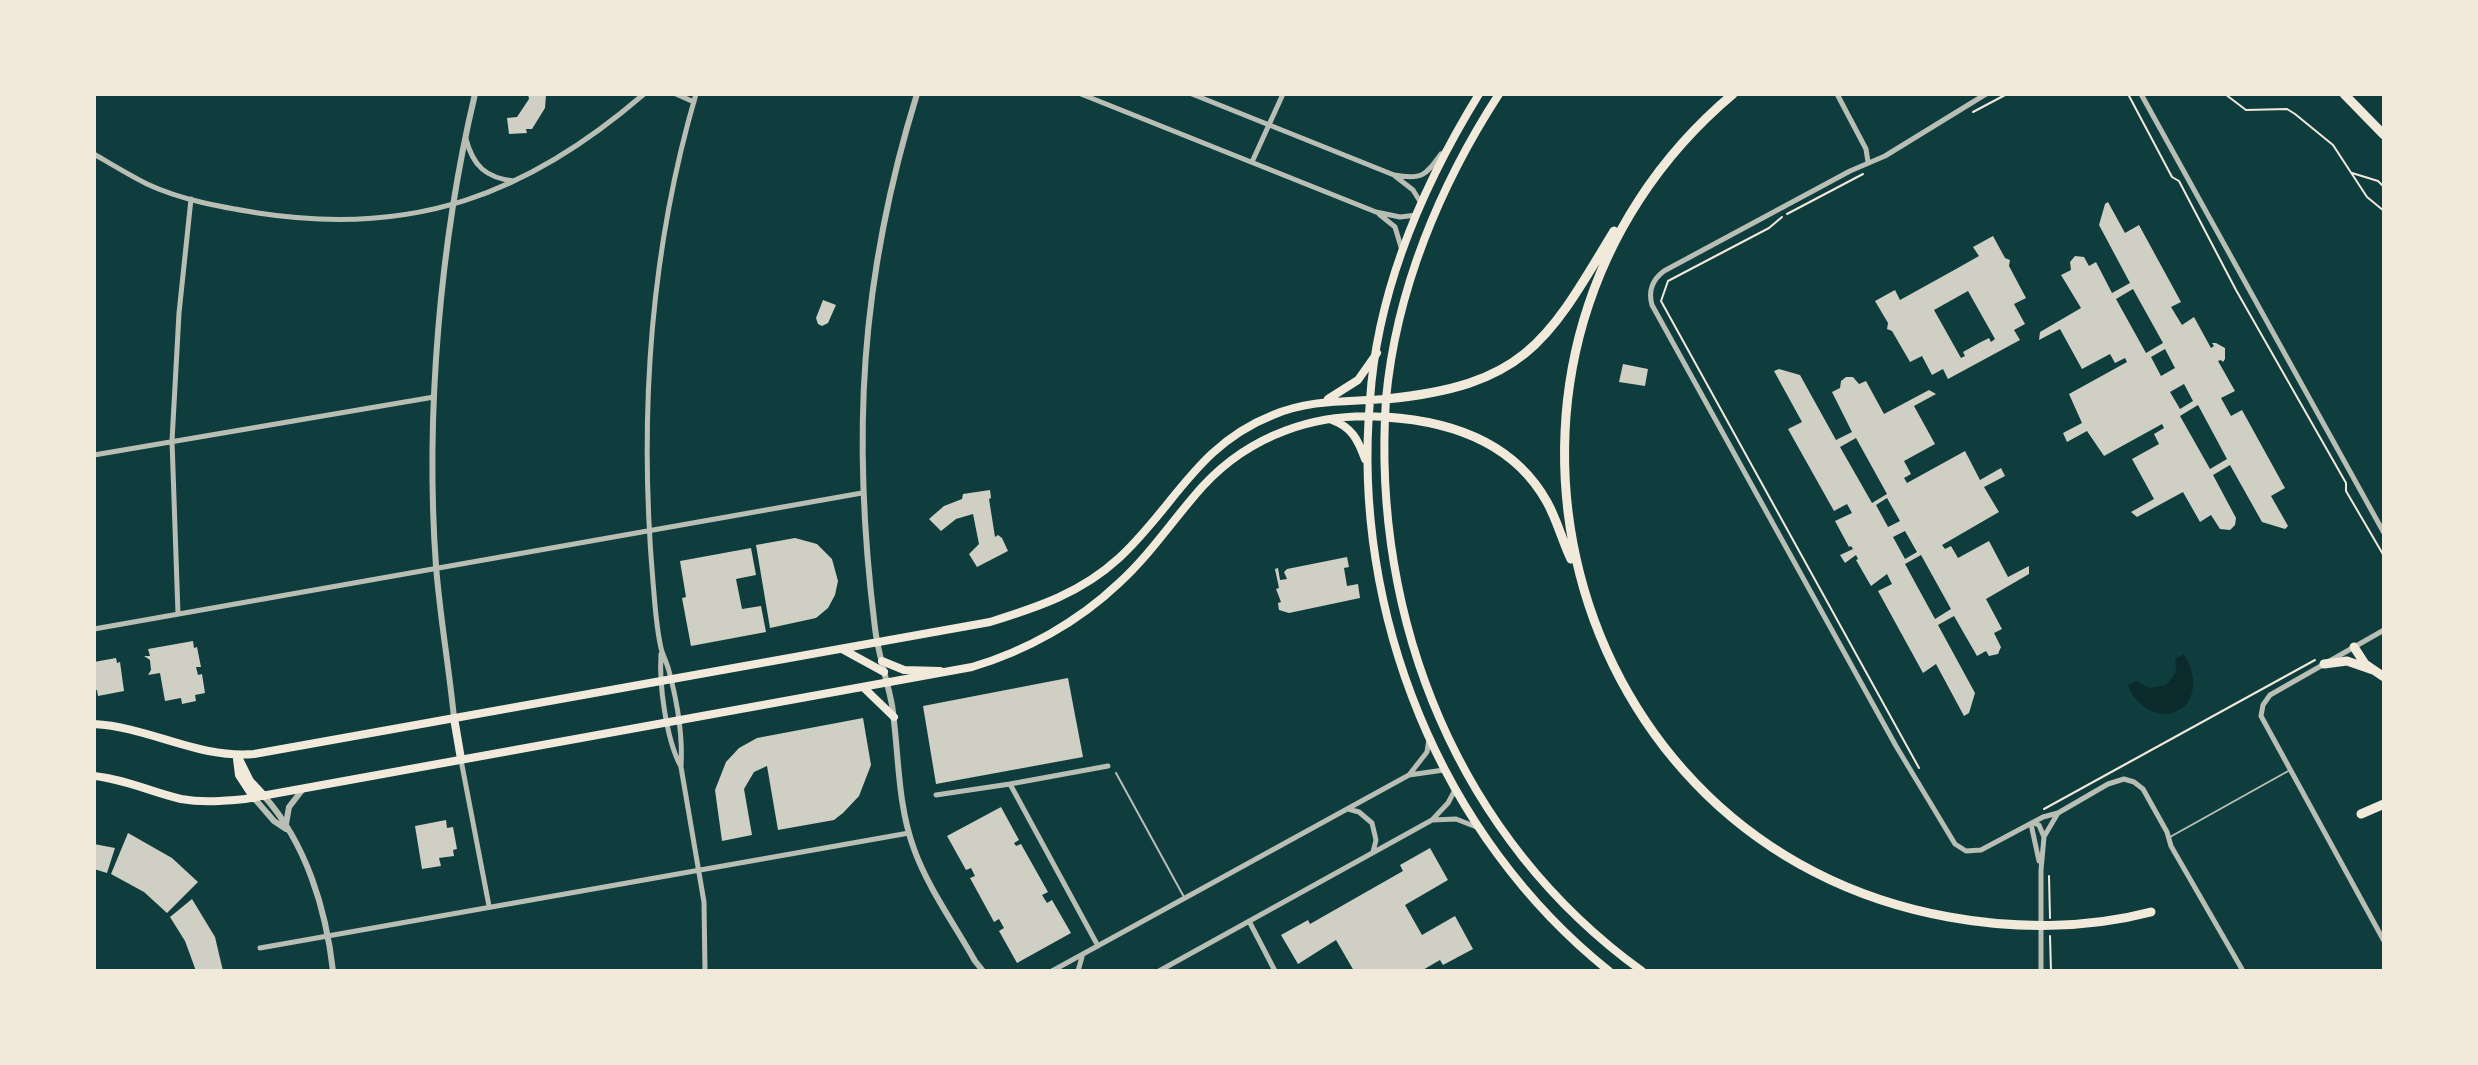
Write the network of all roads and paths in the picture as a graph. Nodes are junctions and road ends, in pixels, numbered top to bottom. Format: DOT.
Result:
graph roads {
  1 [pos="475,94"];
  2 [pos="644,94"];
  3 [pos="676,94"];
  4 [pos="696,94"];
  5 [pos="917,94"];
  6 [pos="1081,94"];
  7 [pos="1192,94"];
  8 [pos="1283,94"];
  9 [pos="1479,94"];
  10 [pos="1499,94"];
  11 [pos="1733,94"];
  12 [pos="1837,94"];
  13 [pos="1986,94"];
  14 [pos="2128,94"];
  15 [pos="2141,94"];
  16 [pos="2225,94"];
  17 [pos="2344,94"];
  18 [pos="694,102"];
  19 [pos="1269,125"];
  20 [pos="2384,135"];
  21 [pos="466,138"];
  22 [pos="1451,141"];
  23 [pos="94,154"];
  24 [pos="1252,162"];
  25 [pos="1868,162"];
  26 [pos="2351,173"];
  27 [pos="1394,175"];
  28 [pos="516,181"];
  29 [pos="1649,184"];
  30 [pos="2384,187"];
  31 [pos="1445,191"];
  32 [pos="191,199"];
  33 [pos="454,204"];
  34 [pos="1421,211"];
  35 [pos="2384,211"];
  36 [pos="1376,212"];
  37 [pos="1769,228"];
  38 [pos="1425,239"];
  39 [pos="1402,255"];
  40 [pos="1377,353"];
  41 [pos="434,397"];
  42 [pos="1386,399"];
  43 [pos="1370,400"];
  44 [pos="1324,401"];
  45 [pos="1369,416"];
  46 [pos="1385,417"];
  47 [pos="1327,419"];
  48 [pos="172,441"];
  49 [pos="94,455"];
  50 [pos="1367,465"];
  51 [pos="862,493"];
  52 [pos="650,531"];
  53 [pos="2384,533"];
  54 [pos="1390,543"];
  55 [pos="1373,546"];
  56 [pos="2384,556"];
  57 [pos="436,569"];
  58 [pos="1577,569"];
  59 [pos="178,614"];
  60 [pos="1403,616"];
  61 [pos="1388,621"];
  62 [pos="94,629"];
  63 [pos="2384,630"];
  64 [pos="878,643"];
  65 [pos="2354,647"];
  66 [pos="841,649"];
  67 [pos="882,661"];
  68 [pos="2324,664"];
  69 [pos="2304,666"];
  70 [pos="2373,670"];
  71 [pos="884,672"];
  72 [pos="949,673"];
  73 [pos="2384,677"];
  74 [pos="666,680"];
  75 [pos="887,684"];
  76 [pos="863,687"];
  77 [pos="894,717"];
  78 [pos="454,718"];
  79 [pos="673,720"];
  80 [pos="94,724"];
  81 [pos="1427,735"];
  82 [pos="237,755"];
  83 [pos="461,759"];
  84 [pos="1108,766"];
  85 [pos="1464,769"];
  86 [pos="1445,770"];
  87 [pos="2291,770"];
  88 [pos="1921,772"];
  89 [pos="1116,773"];
  90 [pos="1409,775"];
  91 [pos="94,776"];
  92 [pos="1010,784"];
  93 [pos="303,789"];
  94 [pos="1455,789"];
  95 [pos="936,795"];
  96 [pos="264,796"];
  97 [pos="254,798"];
  98 [pos="2384,804"];
  99 [pos="1347,809"];
  100 [pos="2042,810"];
  101 [pos="2058,813"];
  102 [pos="2361,814"];
  103 [pos="1432,820"];
  104 [pos="2032,823"];
  105 [pos="1480,828"];
  106 [pos="286,829"];
  107 [pos="909,833"];
  108 [pos="2044,837"];
  109 [pos="2169,838"];
  110 [pos="1373,853"];
  111 [pos="699,868"];
  112 [pos="2041,870"];
  113 [pos="1185,898"];
  114 [pos="489,906"];
  115 [pos="2151,912"];
  116 [pos="1249,921"];
  117 [pos="327,935"];
  118 [pos="2384,941"];
  119 [pos="1098,946"];
  120 [pos="260,948"];
  121 [pos="1084,954"];
  122 [pos="2051,956"];
  123 [pos="975,961"];
  124 [pos="333,971"];
  125 [pos="705,971"];
  126 [pos="976,971"];
  127 [pos="983,971"];
  128 [pos="1052,971"];
  129 [pos="1078,971"];
  130 [pos="1159,971"];
  131 [pos="1275,971"];
  132 [pos="1609,971"];
  133 [pos="1642,971"];
  134 [pos="2041,971"];
  135 [pos="2051,971"];
  136 [pos="2243,971"];
  1 -- 21 [label="street"];
  2 -- 28 [label="street"];
  3 -- 18 [label="street"];
  4 -- 18 [label="street"];
  5 -- 51 [label="street"];
  6 -- 24 [label="street"];
  7 -- 19 [label="street"];
  8 -- 19 [label="street"];
  9 -- 22 [label="main road"];
  10 -- 31 [label="main road"];
  11 -- 29 [label="highway"];
  12 -- 25 [label="street"];
  13 -- 25 [label="street"];
  14 -- 56 [label="path"];
  15 -- 53 [label="street"];
  16 -- 26 [label="path"];
  17 -- 20 [label="highway"];
  18 -- 52 [label="street"];
  19 -- 24 [label="street"];
  19 -- 27 [label="street"];
  21 -- 28 [label="street"];
  21 -- 33 [label="street"];
  22 -- 27 [label="street"];
  22 -- 34 [label="main road"];
  23 -- 32 [label="street"];
  24 -- 36 [label="street"];
  25 -- 104 [label="street"];
  26 -- 30 [label="path"];
  26 -- 35 [label="path"];
  27 -- 34 [label="street"];
  28 -- 33 [label="street"];
  29 -- 42 [label="highway"];
  29 -- 58 [label="highway"];
  31 -- 34 [label="main road"];
  31 -- 38 [label="main road"];
  32 -- 33 [label="street"];
  32 -- 48 [label="street"];
  33 -- 41 [label="street"];
  34 -- 36 [label="street"];
  34 -- 38 [label="main road"];
  34 -- 39 [label="main road"];
  36 -- 39 [label="street"];
  37 -- 88 [label="path"];
  38 -- 42 [label="main road"];
  39 -- 40 [label="main road"];
  40 -- 43 [label="main road"];
  40 -- 44 [label="main road"];
  41 -- 48 [label="street"];
  41 -- 57 [label="street"];
  42 -- 43 [label="main road"];
  42 -- 46 [label="main road"];
  43 -- 44 [label="main road"];
  43 -- 45 [label="main road"];
  44 -- 64 [label="main road"];
  45 -- 46 [label="main road"];
  45 -- 47 [label="main road"];
  45 -- 50 [label="main road"];
  46 -- 54 [label="main road"];
  46 -- 58 [label="highway"];
  47 -- 50 [label="main road"];
  47 -- 72 [label="main road"];
  48 -- 49 [label="street"];
  48 -- 59 [label="street"];
  50 -- 55 [label="main road"];
  51 -- 52 [label="street"];
  51 -- 64 [label="street"];
  52 -- 57 [label="street"];
  52 -- 74 [label="street"];
  54 -- 55 [label="main road"];
  54 -- 60 [label="main road"];
  55 -- 61 [label="main road"];
  57 -- 59 [label="street"];
  57 -- 78 [label="street"];
  58 -- 115 [label="highway"];
  59 -- 62 [label="street"];
  60 -- 61 [label="main road"];
  60 -- 85 [label="main road"];
  61 -- 81 [label="main road"];
  63 -- 65 [label="street"];
  64 -- 66 [label="main road"];
  64 -- 67 [label="street"];
  65 -- 68 [label="street"];
  65 -- 70 [label="highway"];
  66 -- 71 [label="main road"];
  66 -- 74 [label="main road"];
  67 -- 71 [label="street"];
  67 -- 72 [label="main road"];
  68 -- 70 [label="highway"];
  68 -- 87 [label="street"];
  69 -- 100 [label="path"];
  70 -- 73 [label="highway"];
  71 -- 75 [label="street"];
  72 -- 75 [label="main road"];
  74 -- 78 [label="main road"];
  74 -- 79 [label="street"];
  75 -- 76 [label="main road"];
  75 -- 77 [label="street"];
  76 -- 77 [label="main road"];
  76 -- 79 [label="main road"];
  77 -- 107 [label="street"];
  78 -- 82 [label="main road"];
  78 -- 83 [label="main road"];
  79 -- 83 [label="main road"];
  79 -- 111 [label="street"];
  80 -- 82 [label="main road"];
  81 -- 86 [label="main road"];
  81 -- 90 [label="street"];
  82 -- 96 [label="main road"];
  82 -- 97 [label="main road"];
  83 -- 93 [label="main road"];
  83 -- 114 [label="street"];
  84 -- 92 [label="street"];
  85 -- 86 [label="main road"];
  85 -- 94 [label="main road"];
  85 -- 133 [label="main road"];
  86 -- 90 [label="street"];
  86 -- 94 [label="main road"];
  87 -- 109 [label="lane"];
  87 -- 118 [label="street"];
  89 -- 113 [label="lane"];
  90 -- 99 [label="street"];
  91 -- 97 [label="main road"];
  92 -- 95 [label="street"];
  92 -- 119 [label="street"];
  93 -- 96 [label="main road"];
  93 -- 106 [label="street"];
  94 -- 103 [label="street"];
  94 -- 105 [label="main road"];
  96 -- 97 [label="main road"];
  96 -- 106 [label="street"];
  97 -- 106 [label="street"];
  98 -- 102 [label="highway"];
  99 -- 110 [label="street"];
  99 -- 113 [label="street"];
  101 -- 104 [label="street"];
  101 -- 108 [label="street"];
  101 -- 109 [label="street"];
  103 -- 105 [label="street"];
  103 -- 110 [label="street"];
  104 -- 108 [label="street"];
  104 -- 112 [label="street"];
  105 -- 132 [label="main road"];
  106 -- 117 [label="street"];
  107 -- 111 [label="street"];
  107 -- 123 [label="street"];
  108 -- 112 [label="street"];
  109 -- 136 [label="street"];
  110 -- 116 [label="street"];
  111 -- 114 [label="street"];
  111 -- 125 [label="street"];
  112 -- 134 [label="street"];
  113 -- 119 [label="street"];
  114 -- 117 [label="street"];
  116 -- 130 [label="street"];
  116 -- 131 [label="street"];
  117 -- 120 [label="street"];
  117 -- 124 [label="street"];
  119 -- 121 [label="street"];
  121 -- 128 [label="street"];
  121 -- 129 [label="street"];
  122 -- 135 [label="path"];
  123 -- 126 [label="street"];
  123 -- 127 [label="street"];
}
